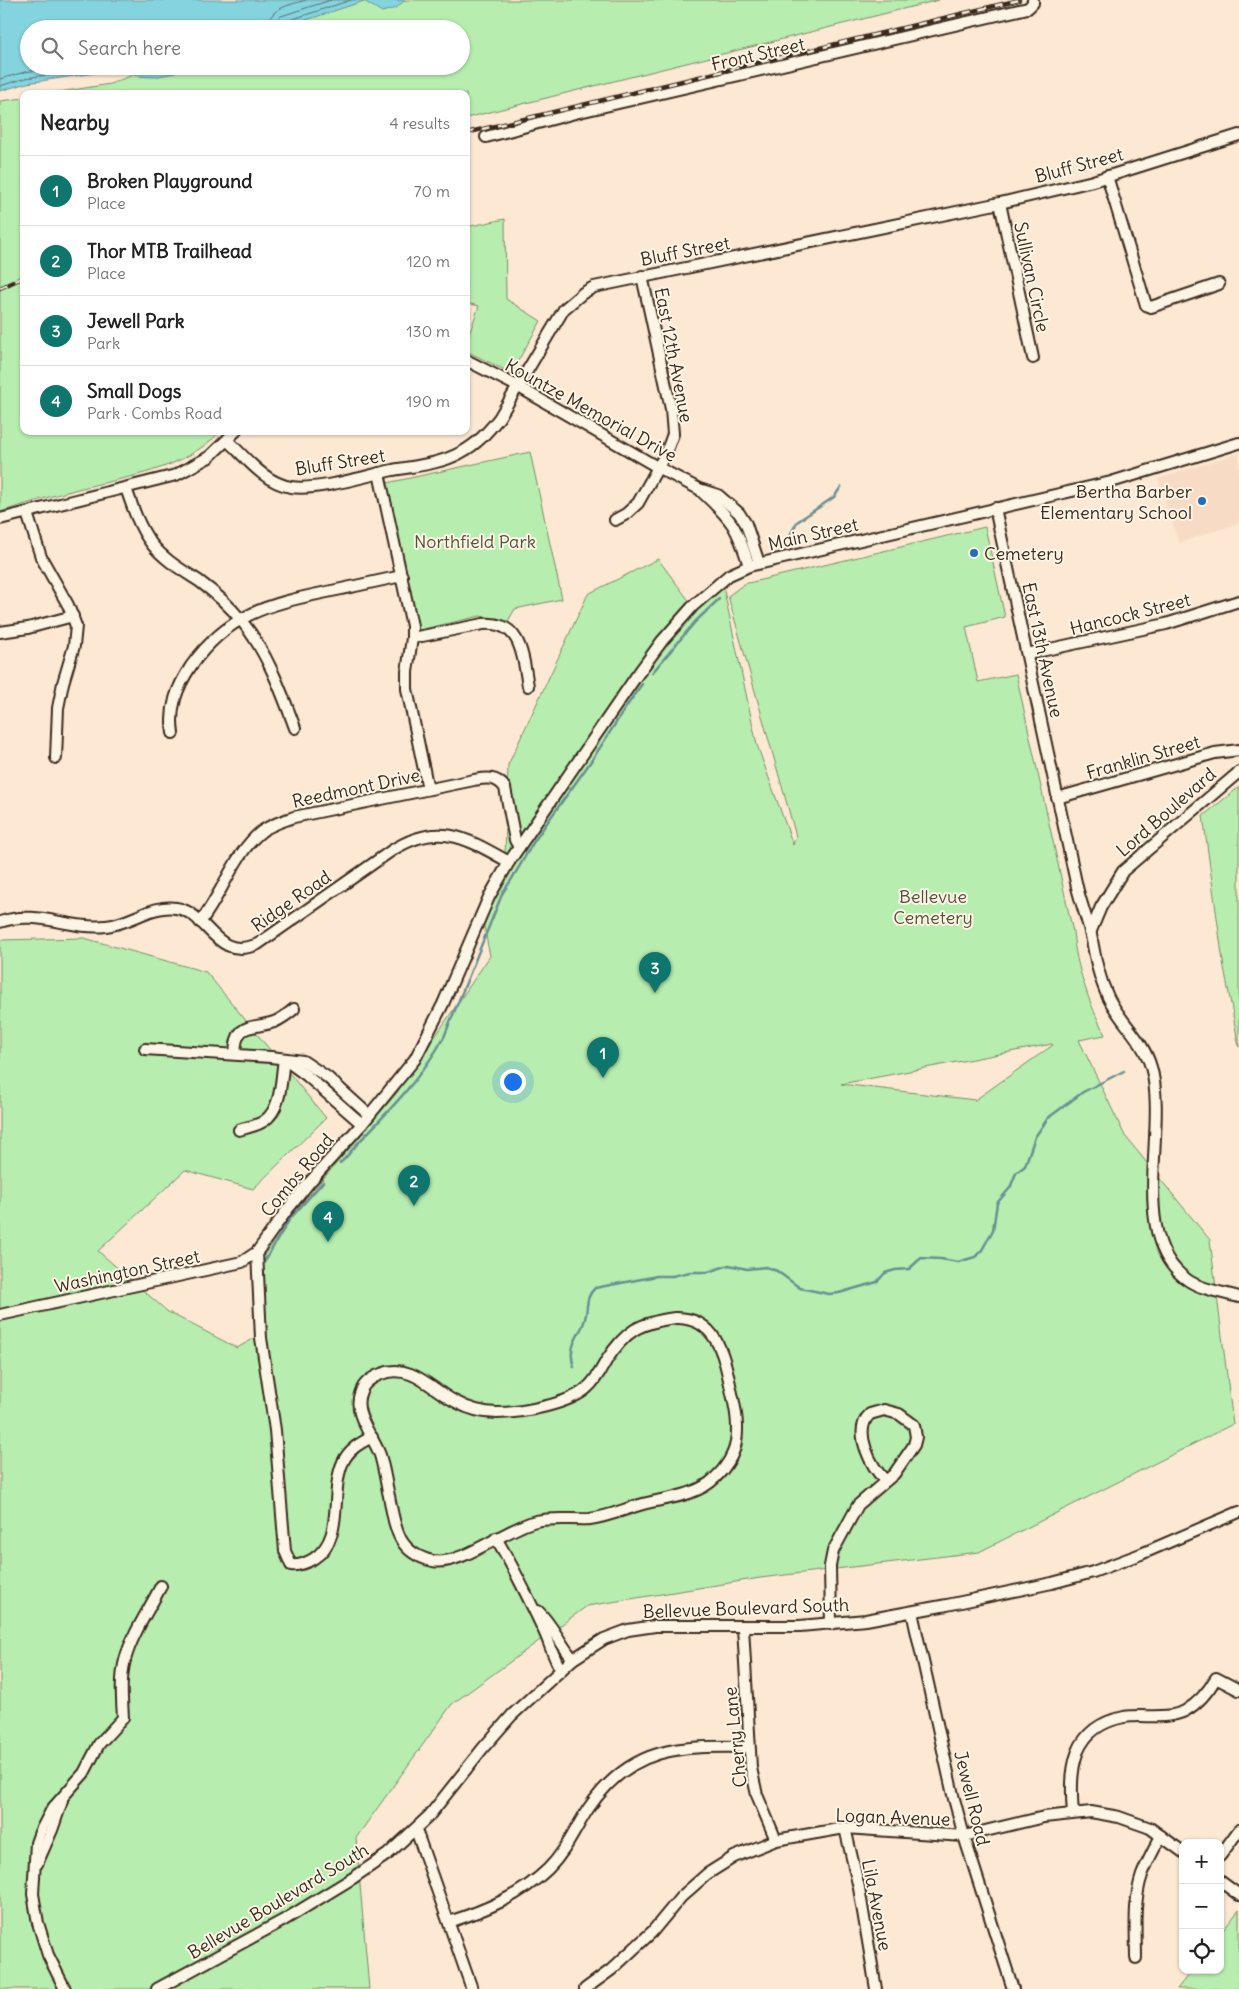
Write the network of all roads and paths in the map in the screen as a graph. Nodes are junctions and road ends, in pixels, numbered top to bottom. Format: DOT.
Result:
graph roads {
  1 [pos="1033,0"];
  2 [pos="1239,135"];
  3 [pos="486,137"];
  4 [pos="1107,176"];
  5 [pos="1000,203"];
  6 [pos="642,276"];
  7 [pos="1220,284"];
  8 [pos="1033,358"];
  9 [pos="470,362"];
  10 [pos="517,386"];
  11 [pos="232,435"];
  12 [pos="228,440"];
  13 [pos="1239,443"];
  14 [pos="659,468"];
  15 [pos="379,473"];
  16 [pos="126,488"];
  17 [pos="995,508"];
  18 [pos="27,513"];
  19 [pos="0,519"];
  20 [pos="615,520"];
  21 [pos="754,564"];
  22 [pos="402,576"];
  23 [pos="1239,601"];
  24 [pos="73,616"];
  25 [pos="240,619"];
  26 [pos="0,632"];
  27 [pos="412,638"];
  28 [pos="1027,654"];
  29 [pos="528,686"];
  30 [pos="295,728"];
  31 [pos="173,733"];
  32 [pos="1239,750"];
  33 [pos="56,758"];
  34 [pos="1239,772"];
  35 [pos="428,789"];
  36 [pos="1057,798"];
  37 [pos="519,847"];
  38 [pos="509,862"];
  39 [pos="0,922"];
  40 [pos="200,922"];
  41 [pos="1090,932"];
  42 [pos="294,1009"];
  43 [pos="145,1049"];
  44 [pos="235,1054"];
  45 [pos="284,1059"];
  46 [pos="369,1115"];
  47 [pos="362,1124"];
  48 [pos="239,1130"];
  49 [pos="257,1252"];
  50 [pos="1239,1297"];
  51 [pos="0,1315"];
  52 [pos="372,1437"];
  53 [pos="886,1481"];
  54 [pos="1239,1512"];
  55 [pos="496,1538"];
  56 [pos="161,1586"];
  57 [pos="532,1605"];
  58 [pos="912,1612"];
  59 [pos="831,1624"];
  60 [pos="743,1627"];
  61 [pos="573,1659"];
  62 [pos="561,1670"];
  63 [pos="1239,1690"];
  64 [pos="749,1747"];
  65 [pos="1073,1813"];
  66 [pos="845,1828"];
  67 [pos="416,1830"];
  68 [pos="1236,1834"];
  69 [pos="964,1836"];
  70 [pos="1161,1836"];
  71 [pos="776,1840"];
  72 [pos="1179,1849"];
  73 [pos="1224,1850"];
  74 [pos="1224,1884"];
  75 [pos="1239,1895"];
  76 [pos="449,1922"];
  77 [pos="1136,1958"];
  78 [pos="65,1989"];
  79 [pos="157,1989"];
  80 [pos="472,1989"];
  81 [pos="585,1989"];
  82 [pos="876,1989"];
  83 [pos="1013,1989"];
  1 -- 3 [label="street, Front Street"];
  2 -- 4 [label="street, Bluff Street"];
  4 -- 5 [label="street, Bluff Street"];
  4 -- 7 [label="street"];
  5 -- 6 [label="street, Bluff Street"];
  5 -- 8 [label="street, Sullivan Circle"];
  6 -- 10 [label="street, Bluff Street"];
  6 -- 14 [label="street, East 12th Avenue"];
  9 -- 10 [label="street, Kountze Memorial Drive"];
  10 -- 14 [label="street, Kountze Memorial Drive"];
  10 -- 15 [label="street, Bluff Street"];
  11 -- 12 [label="street"];
  12 -- 15 [label="street, Bluff Street"];
  12 -- 16 [label="street"];
  13 -- 17 [label="street, Main Street"];
  14 -- 20 [label="street, East 12th Avenue"];
  14 -- 21 [label="street, Kountze Memorial Drive"];
  15 -- 22 [label="street"];
  16 -- 18 [label="street"];
  16 -- 25 [label="street"];
  17 -- 21 [label="street, Main Street"];
  17 -- 28 [label="street, East 13th Avenue"];
  18 -- 19 [label="street"];
  18 -- 24 [label="street"];
  21 -- 37 [label="street, Main Street"];
  22 -- 25 [label="street"];
  22 -- 27 [label="street"];
  23 -- 28 [label="street, Hancock Street"];
  24 -- 26 [label="street"];
  24 -- 33 [label="street"];
  25 -- 30 [label="street"];
  25 -- 31 [label="street"];
  27 -- 29 [label="street"];
  27 -- 35 [label="street"];
  28 -- 36 [label="street, East 13th Avenue"];
  32 -- 36 [label="street, Franklin Street"];
  34 -- 41 [label="street, Lord Boulevard"];
  35 -- 37 [label="street, Reedmont Drive"];
  35 -- 40 [label="street, Reedmont Drive"];
  36 -- 41 [label="street, East 13th Avenue"];
  37 -- 38 [label="street, Combs Road"];
  38 -- 40 [label="street, Ridge Road"];
  38 -- 46 [label="street, Combs Road"];
  39 -- 40 [label="street, Ridge Road"];
  41 -- 50 [label="street"];
  42 -- 44 [label="street"];
  43 -- 44 [label="street"];
  44 -- 45 [label="street"];
  45 -- 46 [label="street"];
  45 -- 47 [label="street"];
  45 -- 48 [label="street"];
  46 -- 47 [label="street, Combs Road"];
  47 -- 49 [label="street, Combs Road"];
  49 -- 51 [label="street, Washington Street"];
  49 -- 52 [label="street"];
  52 -- 55 [label="street"];
  52 -- 55 [label="street"];
  53 -- 53 [label="street"];
  53 -- 59 [label="street"];
  54 -- 58 [label="street, Bellevue Boulevard South"];
  55 -- 57 [label="street"];
  56 -- 78 [label="street"];
  57 -- 61 [label="street"];
  57 -- 62 [label="street"];
  58 -- 59 [label="street, Bellevue Boulevard South"];
  58 -- 69 [label="street, Jewell Road"];
  59 -- 60 [label="street, Bellevue Boulevard South"];
  60 -- 61 [label="street, Bellevue Boulevard South"];
  60 -- 64 [label="street, Cherry Lane"];
  61 -- 62 [label="street, Bellevue Boulevard South"];
  62 -- 67 [label="street, Bellevue Boulevard South"];
  63 -- 65 [label="street"];
  64 -- 71 [label="street, Cherry Lane"];
  64 -- 76 [label="street"];
  65 -- 69 [label="street, Logan Avenue"];
  65 -- 70 [label="street, Logan Avenue"];
  66 -- 69 [label="street, Logan Avenue"];
  66 -- 71 [label="street, Logan Avenue"];
  66 -- 82 [label="street, Lila Avenue"];
  67 -- 76 [label="street"];
  67 -- 79 [label="street, Bellevue Boulevard South"];
  68 -- 73 [label="street"];
  69 -- 83 [label="street, Jewell Road"];
  70 -- 72 [label="street, Logan Avenue"];
  70 -- 77 [label="street"];
  71 -- 81 [label="street, Logan Avenue"];
  74 -- 75 [label="street"];
  76 -- 80 [label="street"];
}
